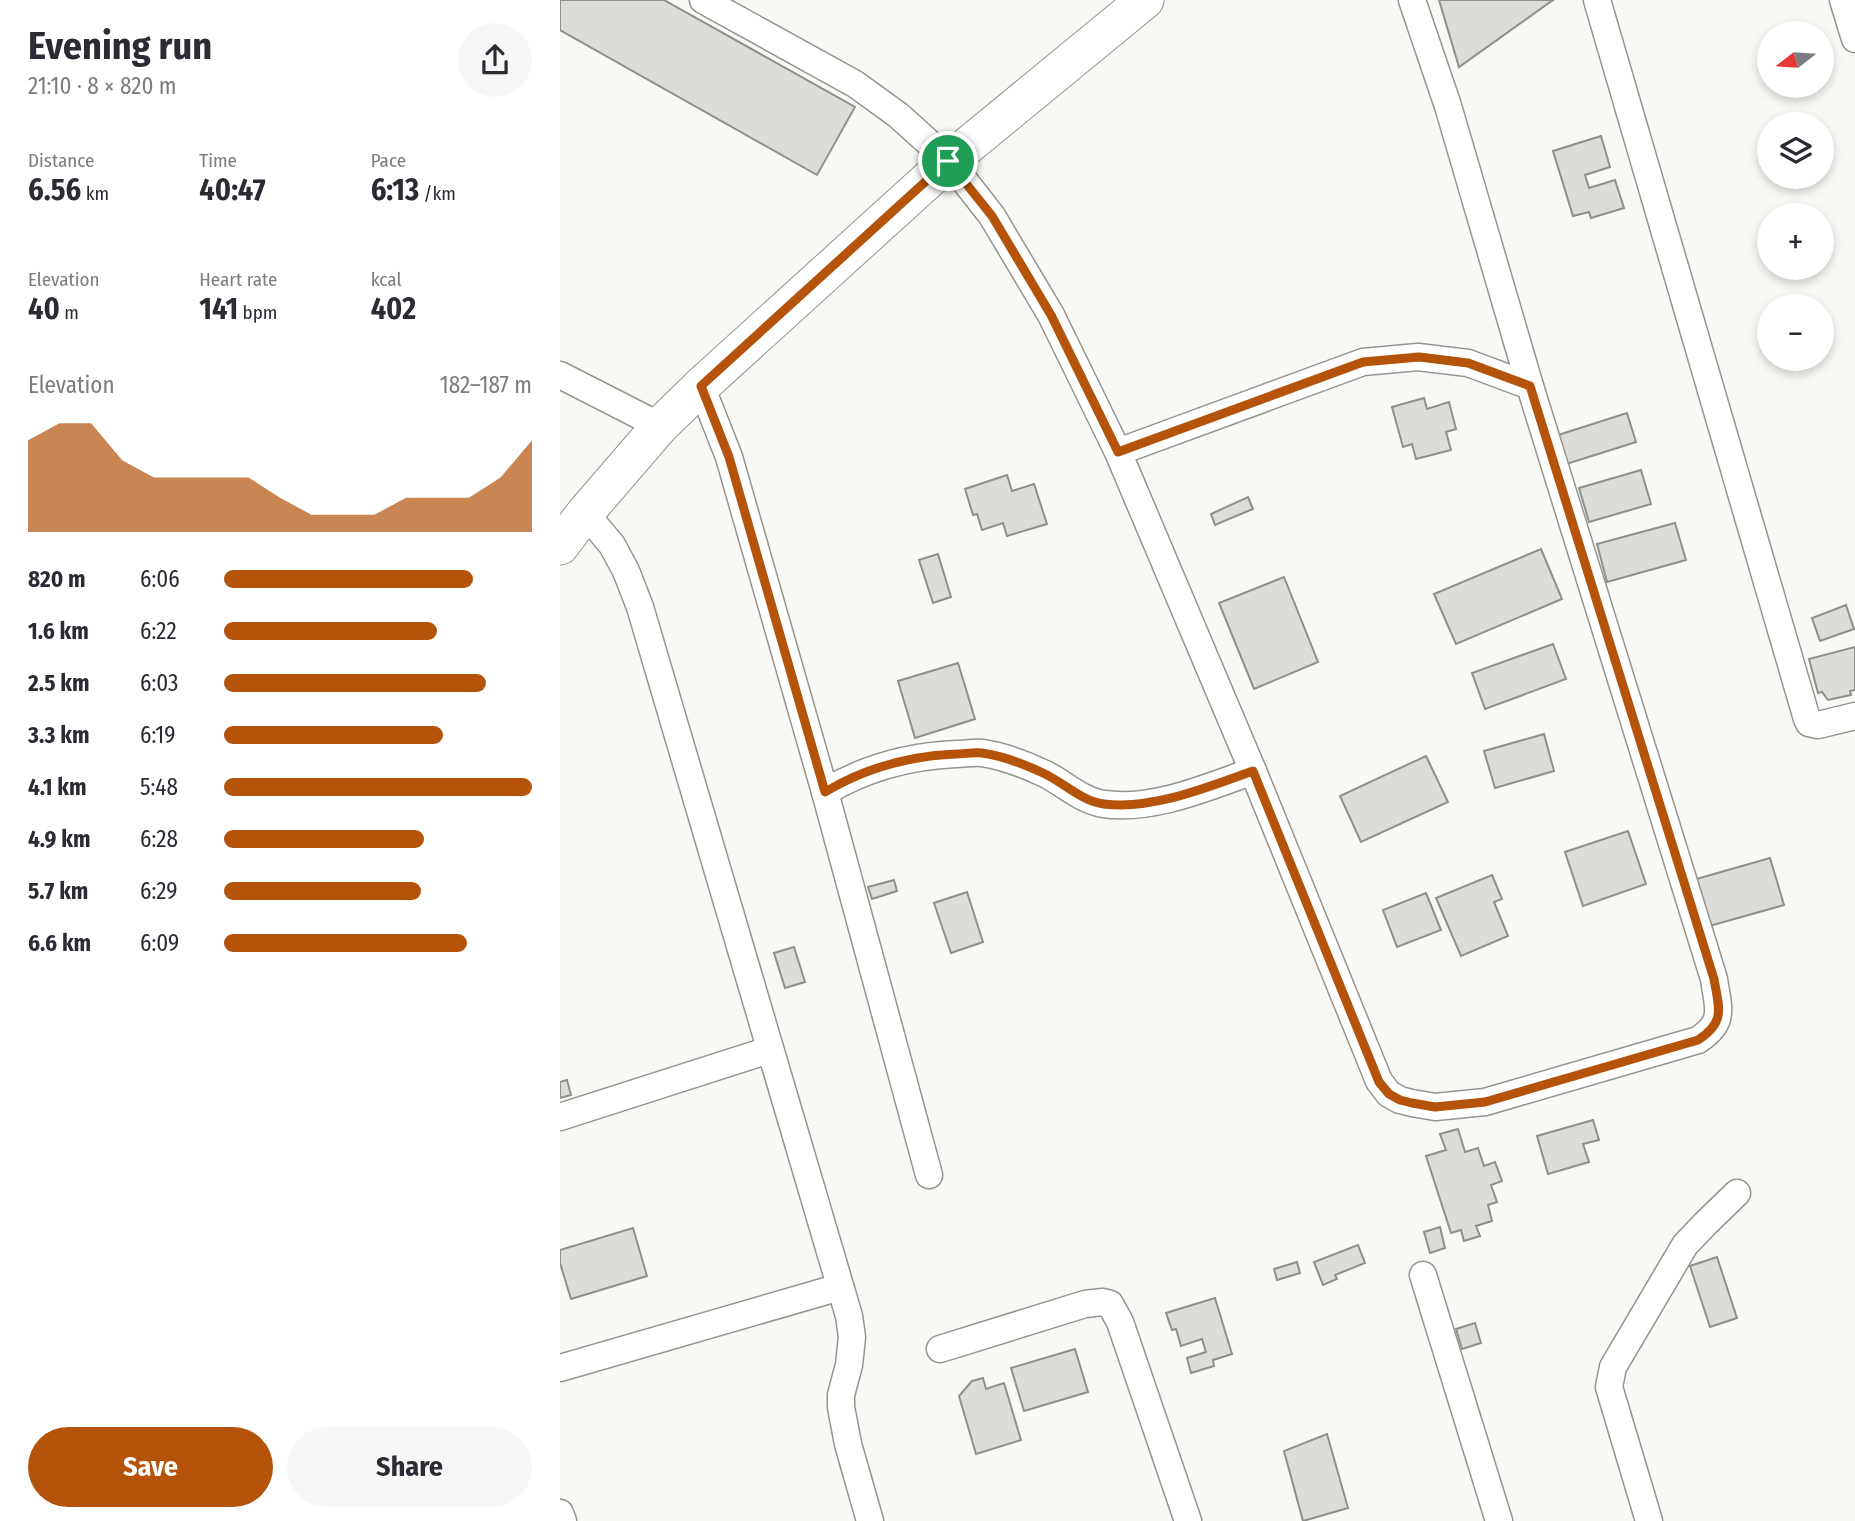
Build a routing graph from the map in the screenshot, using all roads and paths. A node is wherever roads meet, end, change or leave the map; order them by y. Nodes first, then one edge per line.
1 (703, 0) edge
2 (1145, 0) edge
3 (1412, 0) edge
4 (1597, 0) edge
5 (1843, 0) edge
6 (1855, 39) edge
7 (948, 161) junction
8 (560, 375) edge
9 (701, 386) junction
10 (1530, 386) junction
11 (660, 426) junction
12 (1118, 452) junction
13 (569, 528) edge
14 (1855, 716) edge
15 (1253, 771) junction
16 (825, 792) junction
17 (769, 1050) junction
18 (560, 1117) edge
19 (929, 1175) dead end
20 (1737, 1193) dead end
21 (1423, 1275) dead end
22 (841, 1287) junction
23 (940, 1349) dead end
24 (560, 1368) edge
25 (560, 1513) edge
26 (563, 1521) edge
27 (870, 1521) edge
28 (1188, 1521) edge
29 (1499, 1521) edge
30 (1649, 1521) edge

1 - 7 street
2 - 7 main road
3 - 10 street
4 - 14 street
5 - 6 street
7 - 9 main road
7 - 12 street
8 - 11 street
9 - 11 main road
9 - 16 street
10 - 12 street
10 - 15 street
11 - 13 main road
12 - 15 street
13 - 17 street
15 - 16 street
16 - 19 street
17 - 18 street
17 - 22 street
20 - 30 street
21 - 29 street
22 - 24 street
22 - 27 street
23 - 28 street
25 - 26 street

